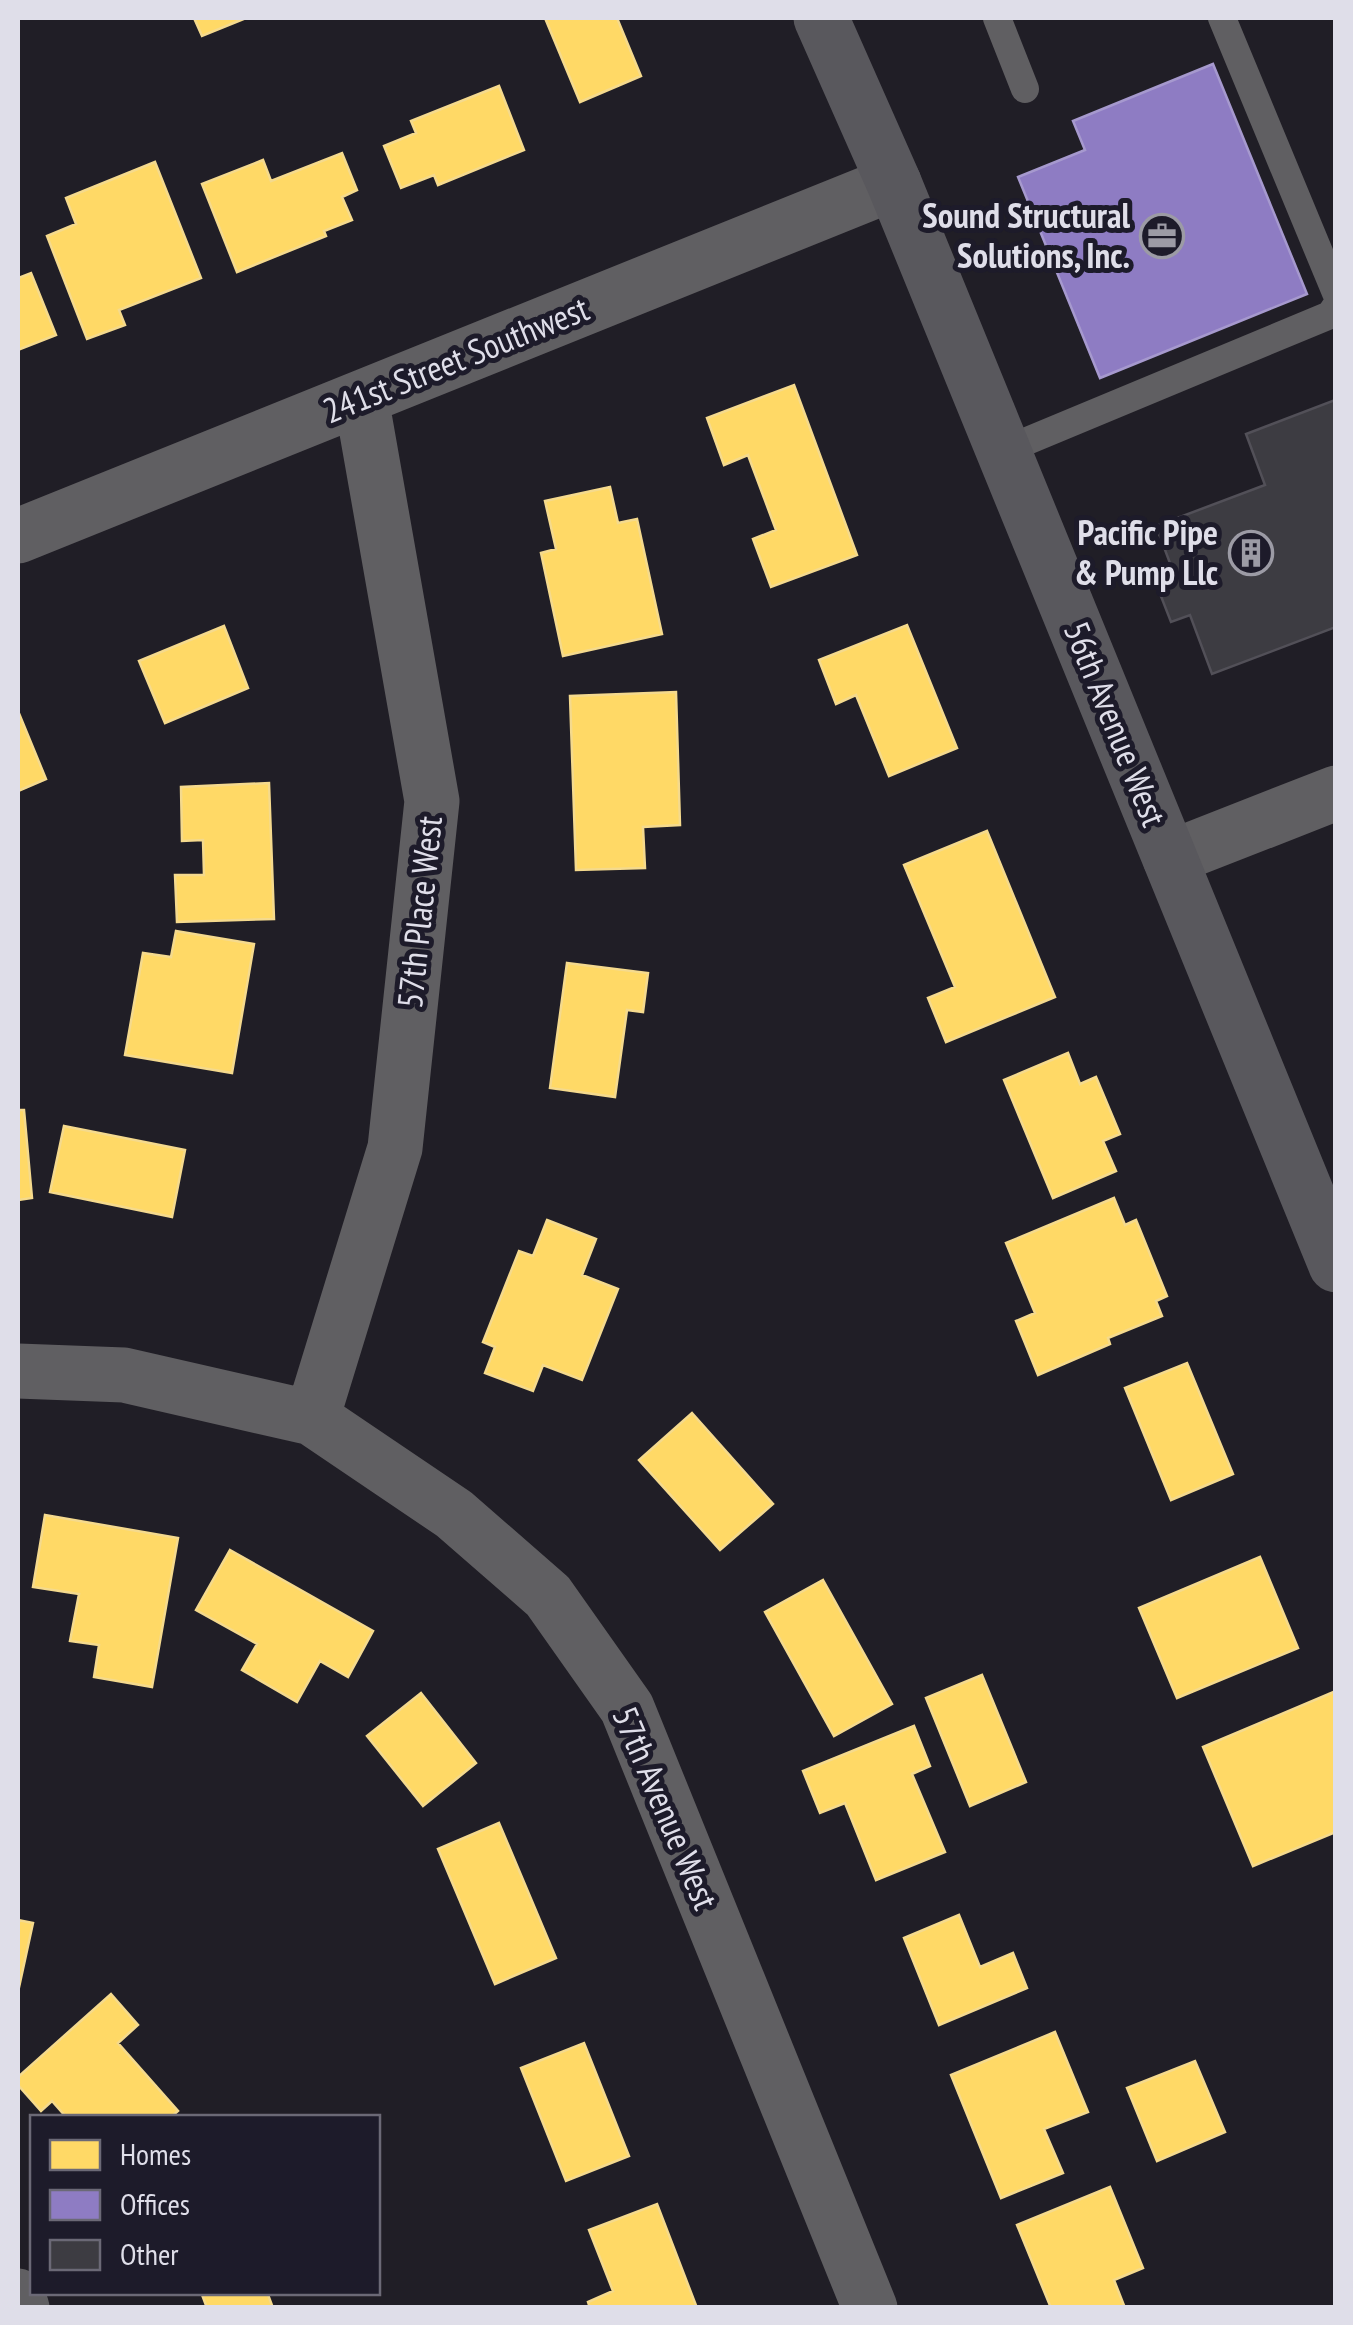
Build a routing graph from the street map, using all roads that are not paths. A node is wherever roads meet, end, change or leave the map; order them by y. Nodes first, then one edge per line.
1 (822, 18) edge
2 (997, 18) edge
3 (1222, 18) edge
4 (1025, 89) dead end
5 (894, 184) junction
6 (1336, 292) edge
7 (1336, 306) edge
8 (362, 398) junction
9 (1003, 451) junction
10 (18, 536) edge
11 (1336, 793) edge
12 (1170, 858) junction
13 (1336, 1265) edge
14 (18, 1371) edge
15 (312, 1418) junction
16 (18, 2296) edge
17 (22, 2308) edge
18 (870, 2308) edge

1 - 5 main road, 56th Avenue West
2 - 4 lane
3 - 6 lane
5 - 8 street, 241st Street Southwest
5 - 9 main road, 56th Avenue West
7 - 9 lane
8 - 10 street, 241st Street Southwest
8 - 15 street, 57th Place West
9 - 12 main road, 56th Avenue West
11 - 12 street
12 - 13 main road, 56th Avenue West
14 - 15 street
15 - 18 street, 57th Avenue West
16 - 17 street

